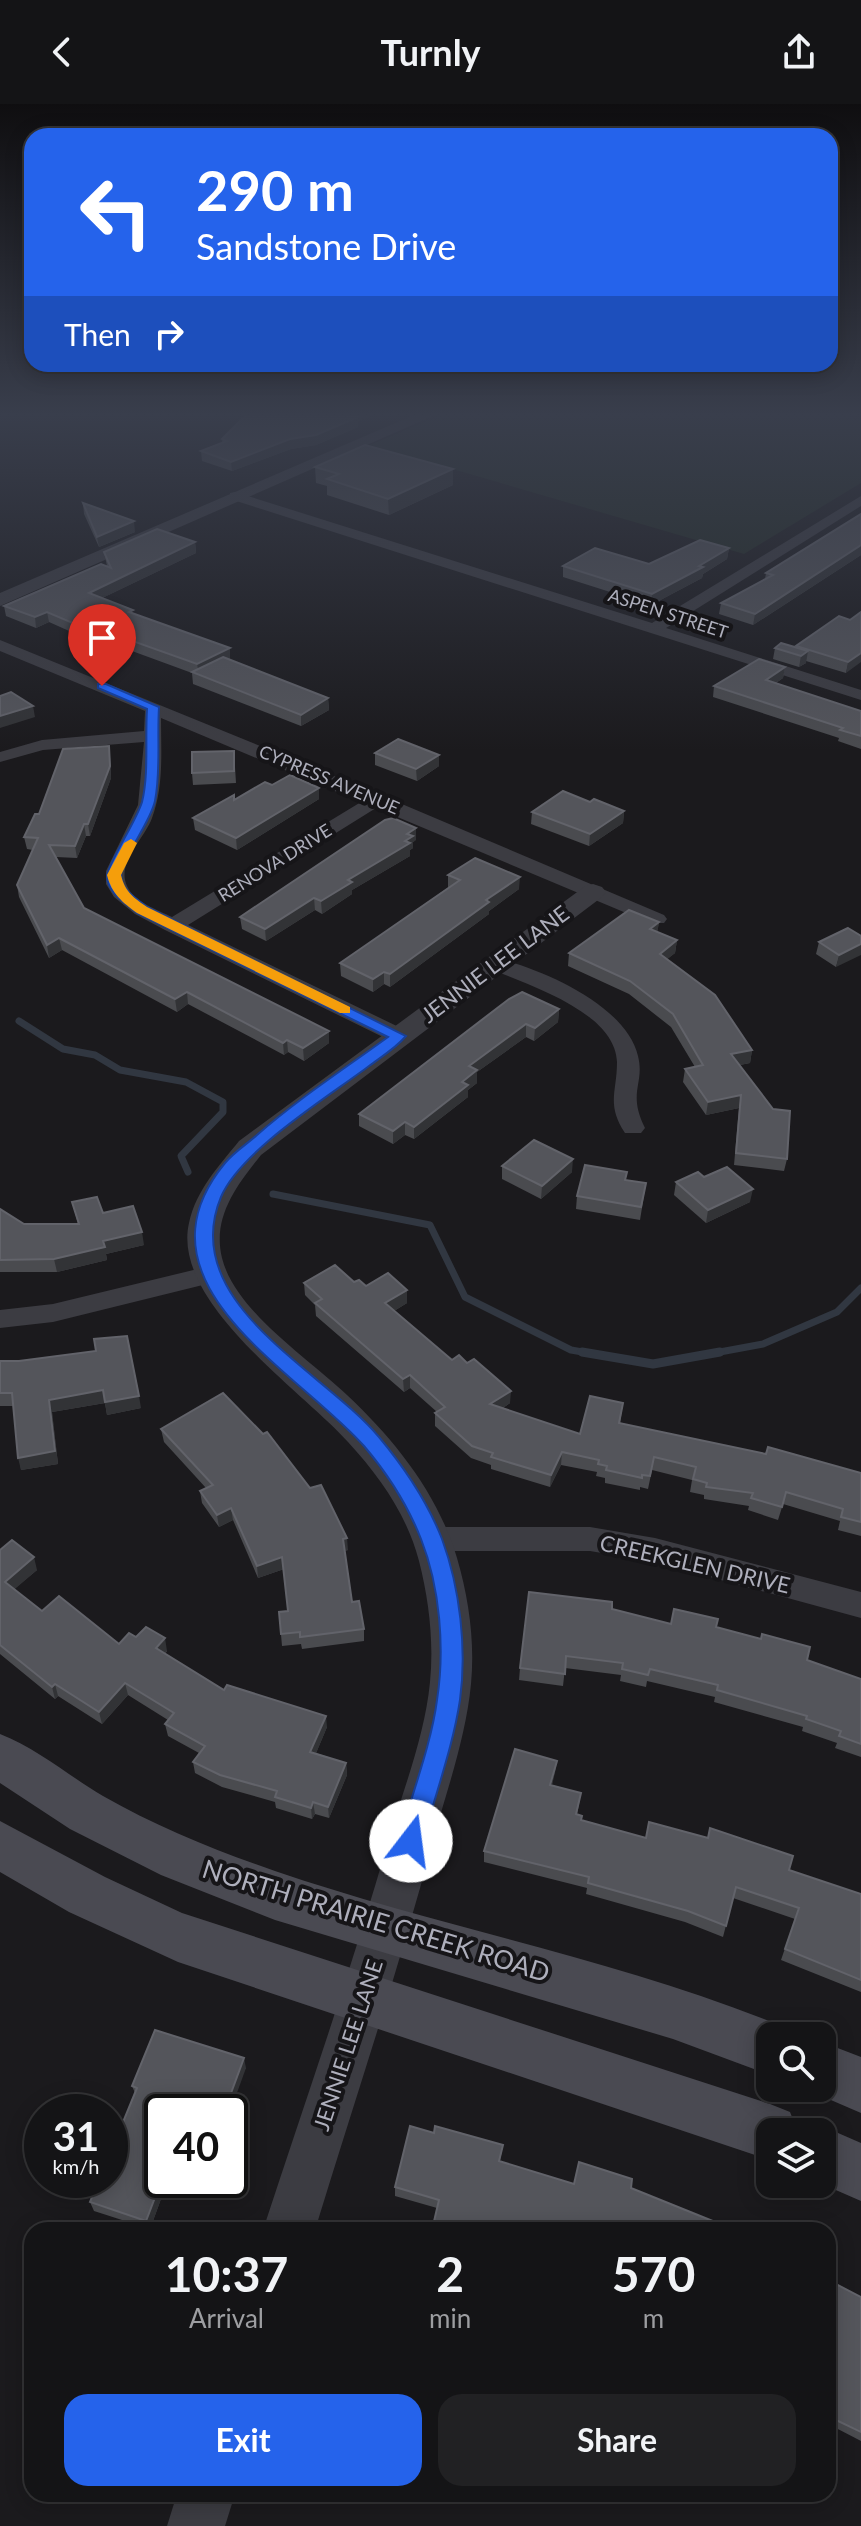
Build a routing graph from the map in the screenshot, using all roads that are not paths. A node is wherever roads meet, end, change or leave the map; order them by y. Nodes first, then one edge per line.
1 (169, 525) edge
2 (325, 525) edge
3 (821, 525) edge
4 (0, 600) edge
5 (652, 630) junction
6 (0, 645) edge
7 (861, 695) edge
8 (153, 707) junction
9 (152, 736) junction
10 (0, 757) edge
11 (377, 800) junction
12 (593, 892) junction
13 (657, 919) edge
14 (172, 926) junction
15 (496, 964) junction
16 (399, 1036) junction
17 (633, 1128) dead end
18 (210, 1275) junction
19 (0, 1319) edge
20 (431, 1539) junction
21 (861, 1605) edge
22 (0, 1756) edge
23 (0, 1844) edge
24 (385, 1929) junction
25 (363, 1996) junction
26 (756, 2043) edge
27 (836, 2075) edge
28 (861, 2085) edge
29 (756, 2127) edge
30 (836, 2161) edge
31 (861, 2173) edge
32 (292, 2222) edge
33 (204, 2502) edge
34 (196, 2526) edge

1 - 4 street
2 - 5 street, ASPEN STREET
3 - 5 street
5 - 7 street, ASPEN STREET
6 - 8 street, CYPRESS AVENUE
8 - 9 street
8 - 11 street, CYPRESS AVENUE
9 - 10 street
9 - 14 street
11 - 12 street, CYPRESS AVENUE
11 - 14 street, RENOVA DRIVE
12 - 13 street, CYPRESS AVENUE
12 - 15 street, JENNIE LEE LANE
14 - 16 street
15 - 16 street, JENNIE LEE LANE
15 - 17 street
16 - 18 street, JENNIE LEE LANE
18 - 19 street
18 - 20 street, JENNIE LEE LANE
20 - 21 street, CREEKGLEN DRIVE
20 - 24 street, JENNIE LEE LANE
22 - 24 main road, NORTH PRAIRIE CREEK ROAD
23 - 25 main road
24 - 25 street, JENNIE LEE LANE
24 - 26 main road, NORTH PRAIRIE CREEK ROAD
25 - 29 main road
25 - 32 street, JENNIE LEE LANE
27 - 28 main road
30 - 31 main road
33 - 34 street

